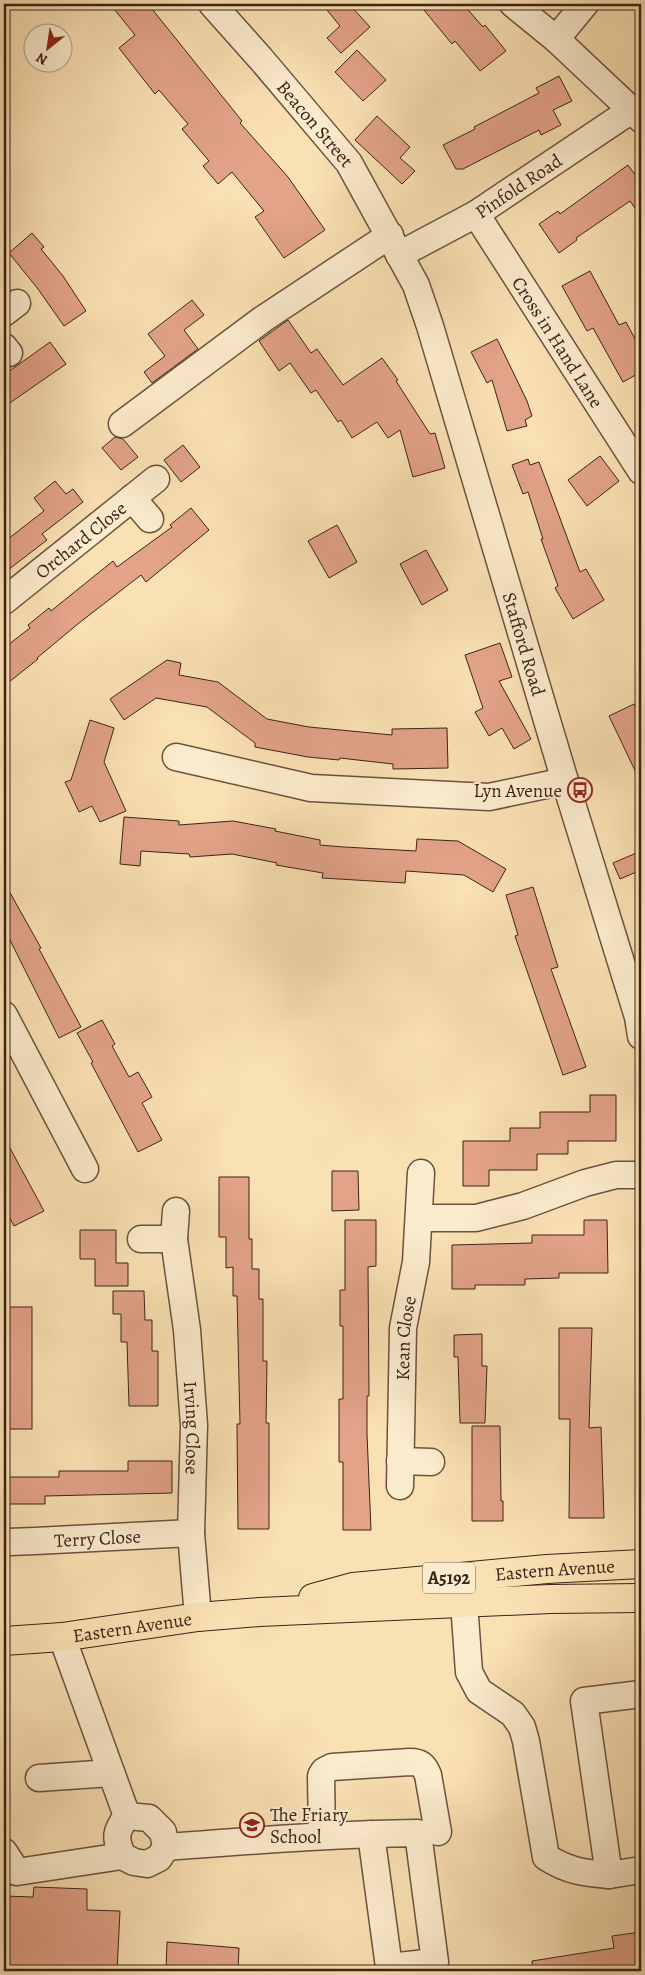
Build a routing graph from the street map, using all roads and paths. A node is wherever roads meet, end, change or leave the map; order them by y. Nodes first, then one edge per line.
1 (212, 4) edge
2 (513, 4) edge
3 (585, 4) edge
4 (556, 39) junction
5 (637, 114) edge
6 (476, 214) junction
7 (394, 245) junction
8 (122, 424) dead end
9 (641, 471) edge
10 (156, 478) dead end
11 (132, 498) junction
12 (150, 519) dead end
13 (4, 601) edge
14 (176, 757) dead end
15 (565, 781) junction
16 (4, 1015) edge
17 (641, 1036) edge
18 (84, 1169) dead end
19 (421, 1173) dead end
20 (641, 1175) edge
21 (176, 1211) dead end
22 (419, 1218) junction
23 (141, 1239) dead end
24 (174, 1239) junction
25 (431, 1462) dead end
26 (191, 1533) junction
27 (4, 1540) edge
28 (641, 1564) edge
29 (641, 1598) edge
30 (464, 1603) junction
31 (260, 1612) junction
32 (198, 1617) junction
33 (62, 1637) junction
34 (4, 1641) edge
35 (641, 1694) edge
36 (111, 1773) junction
37 (39, 1778) dead end
38 (127, 1816) junction
39 (428, 1832) junction
40 (371, 1834) junction
41 (322, 1836) junction
42 (166, 1847) junction
43 (122, 1856) junction
44 (8, 1866) edge
45 (641, 1870) edge
46 (609, 1875) junction

1 - 7 street, Beacon Street
2 - 4 street
3 - 4 street
4 - 5 street
5 - 6 street, Pinfold Road
6 - 7 street, Pinfold Road
6 - 9 street, Cross in Hand Lane
7 - 8 street, Pinfold Road
7 - 15 street, Stafford Road
10 - 11 street, Orchard Close
11 - 12 street, Orchard Close
11 - 13 street, Orchard Close
14 - 15 street
15 - 17 street, Stafford Road
16 - 18 street
19 - 22 street, Kean Close
20 - 22 street
21 - 24 street, Irving Close
22 - 25 street, Kean Close
23 - 24 street
24 - 26 street, Irving Close
26 - 27 street, Terry Close
26 - 32 street, Irving Close
28 - 31 highway, Eastern Avenue / A5192
29 - 30 highway, Eastern Avenue / A5192
30 - 31 highway, Eastern Avenue / A5192
30 - 46 street
31 - 32 highway, Eastern Avenue / A5192
32 - 33 highway, Eastern Avenue / A5192
33 - 34 highway, Eastern Avenue / A5192
33 - 36 street
35 - 46 street
36 - 37 street
36 - 38 street
38 - 42 street
38 - 43 street
39 - 40 street
39 - 40 street
39 - 41 street
40 - 41 street
41 - 42 street
42 - 43 street
43 - 44 street
45 - 46 street

